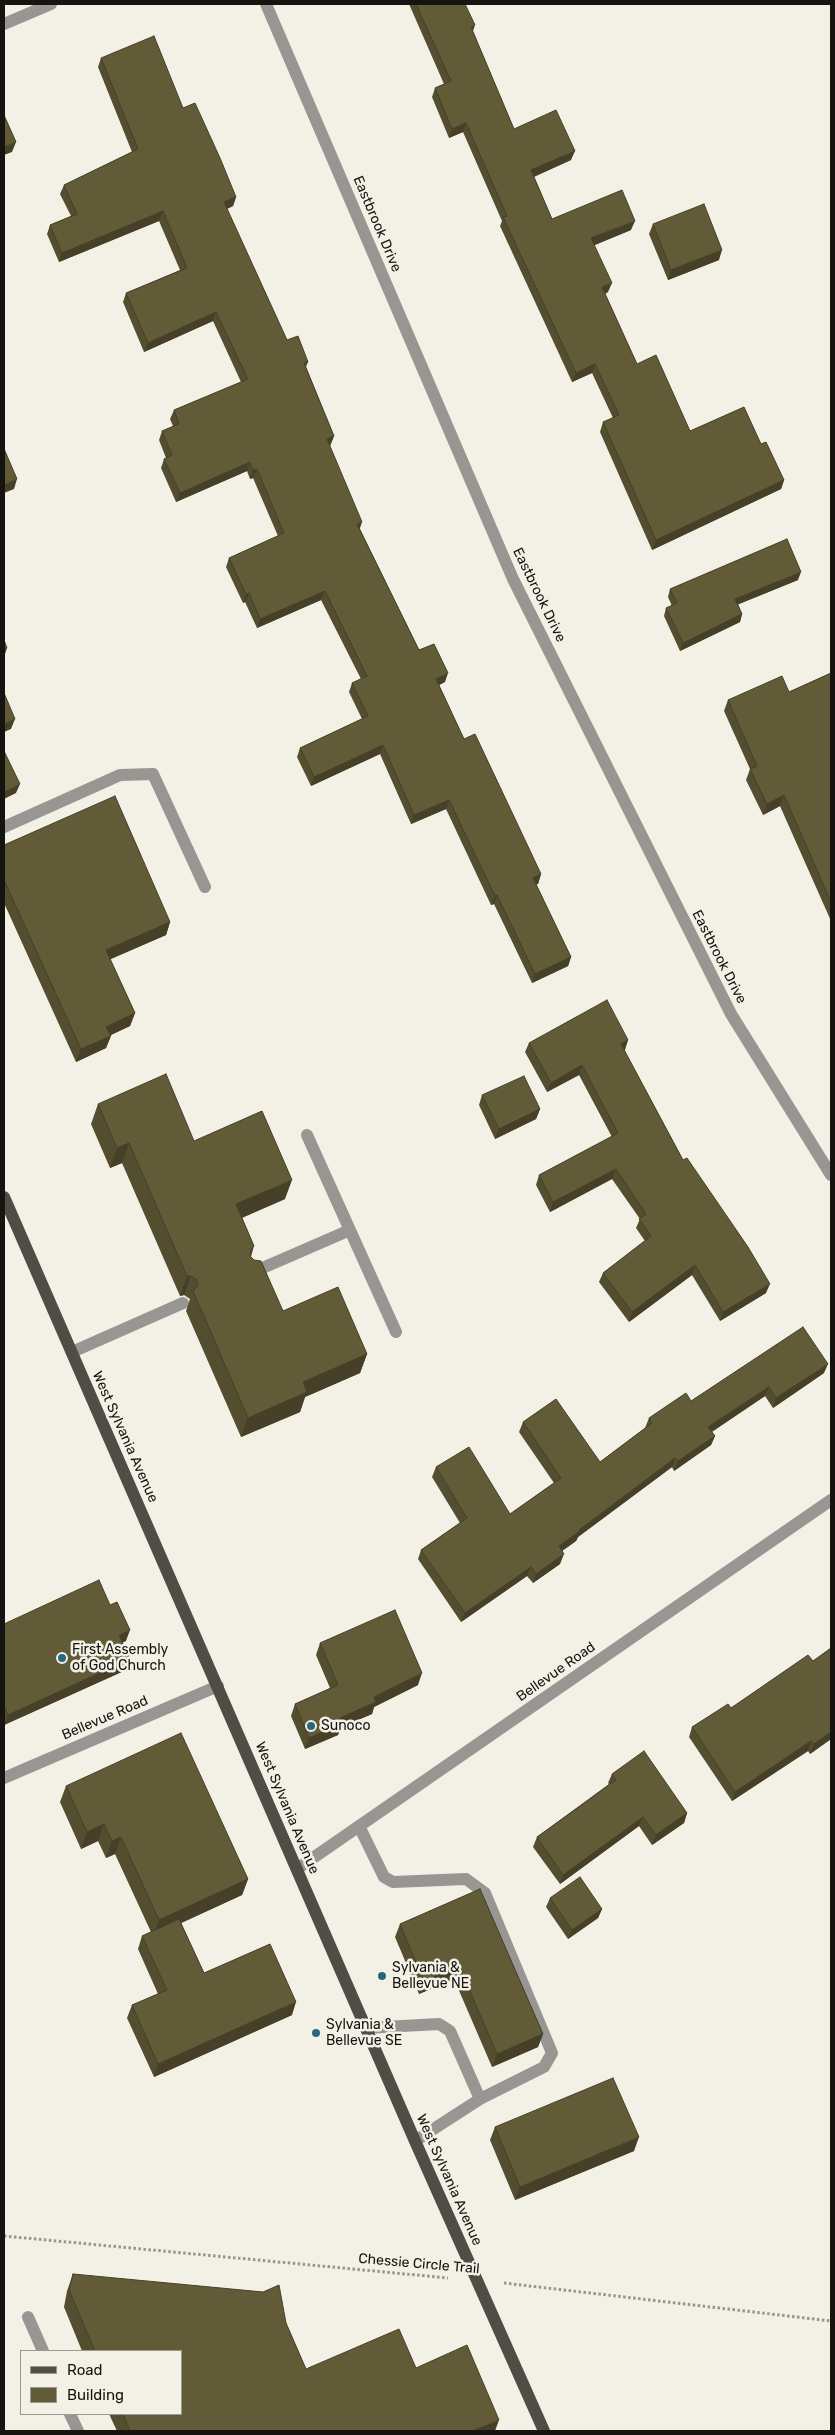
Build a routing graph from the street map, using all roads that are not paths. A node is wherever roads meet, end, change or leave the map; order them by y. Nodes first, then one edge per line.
1 (51, 4) edge
2 (266, 4) edge
3 (4, 24) edge
4 (4, 827) edge
5 (205, 887) dead end
6 (307, 1135) dead end
7 (831, 1176) edge
8 (4, 1198) edge
9 (350, 1230) junction
10 (251, 1274) edge
11 (183, 1303) edge
12 (396, 1332) dead end
13 (72, 1352) junction
14 (831, 1500) edge
15 (218, 1686) junction
16 (4, 1778) edge
17 (359, 1826) junction
18 (297, 1869) junction
19 (366, 2028) junction
20 (480, 2099) junction
21 (415, 2140) junction
22 (28, 2317) dead end
23 (43, 2350) edge
24 (70, 2415) edge
25 (78, 2431) edge
26 (544, 2431) edge

1 - 3 street
2 - 7 street, Eastbrook Drive
4 - 5 street
6 - 9 street
8 - 13 main road, West Sylvania Avenue
9 - 10 street
9 - 12 street
11 - 13 street
13 - 15 main road, West Sylvania Avenue
14 - 17 street, Bellevue Road
15 - 16 street, Bellevue Road
15 - 18 main road, West Sylvania Avenue
17 - 18 street, Bellevue Road
17 - 20 street
18 - 19 main road, West Sylvania Avenue
19 - 20 street
19 - 21 main road, West Sylvania Avenue
20 - 21 street
21 - 26 main road, West Sylvania Avenue
22 - 23 street
24 - 25 street

